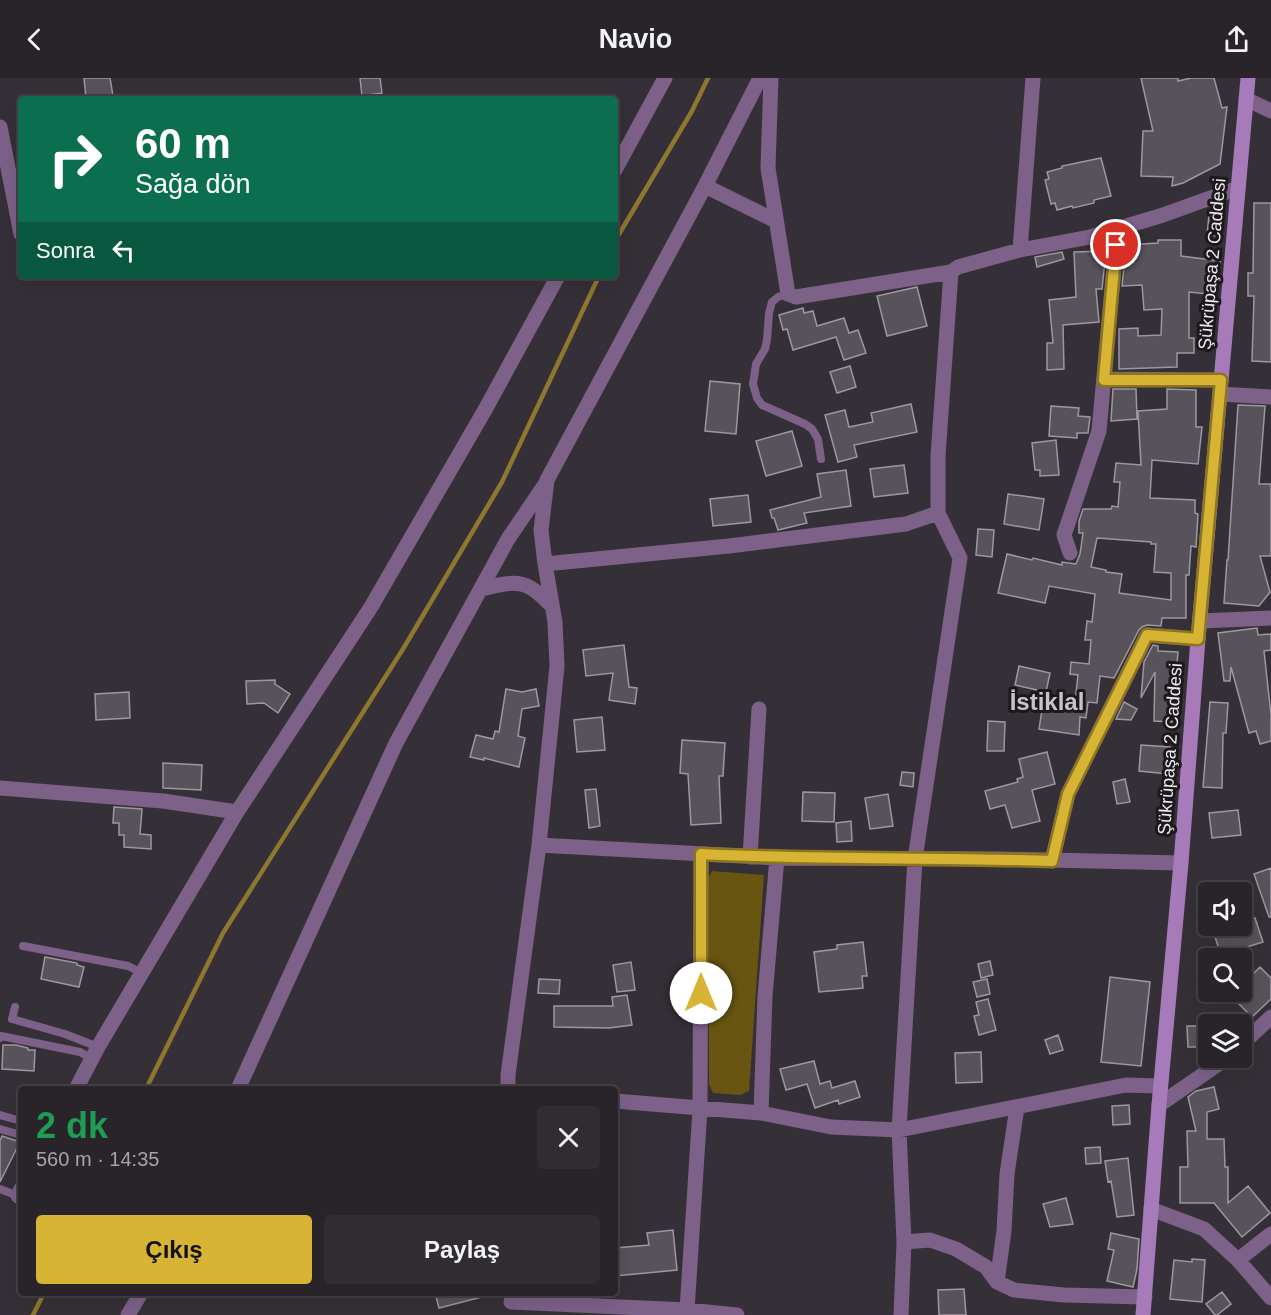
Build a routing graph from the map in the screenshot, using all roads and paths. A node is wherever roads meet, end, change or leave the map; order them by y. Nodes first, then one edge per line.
1 (665, 78) edge
2 (760, 78) edge
3 (771, 78) edge
4 (1033, 78) edge
5 (1248, 78) edge
6 (1246, 99) junction
7 (1271, 111) edge
8 (0, 127) edge
9 (618, 164) edge
10 (705, 186) junction
11 (1239, 188) junction
12 (18, 219) edge
13 (776, 221) junction
14 (1116, 245) dead end
15 (1020, 250) junction
16 (951, 272) junction
17 (556, 279) edge
18 (788, 294) junction
19 (1104, 380) junction
20 (1220, 387) junction
21 (1271, 397) edge
22 (821, 459) dead end
23 (548, 480) junction
24 (938, 513) junction
25 (1070, 553) dead end
26 (545, 564) junction
27 (481, 589) junction
28 (552, 606) junction
29 (1271, 618) edge
30 (1200, 621) junction
31 (1198, 639) junction
32 (759, 709) dead end
33 (0, 788) edge
34 (237, 812) junction
35 (539, 845) junction
36 (701, 854) junction
37 (750, 856) junction
38 (777, 858) junction
39 (915, 859) junction
40 (1052, 861) junction
41 (1181, 863) junction
42 (23, 946) dead end
43 (142, 973) junction
44 (15, 1006) dead end
45 (1271, 1017) edge
46 (1252, 1035) edge
47 (0, 1038) edge
48 (95, 1053) junction
49 (1212, 1068) edge
50 (78, 1086) edge
51 (239, 1086) edge
52 (508, 1086) edge
53 (1160, 1086) junction
54 (618, 1101) edge
55 (1158, 1105) junction
56 (1017, 1107) junction
57 (700, 1109) junction
58 (761, 1113) junction
59 (0, 1115) edge
60 (18, 1120) edge
61 (0, 1129) edge
62 (899, 1130) junction
63 (18, 1134) edge
64 (0, 1189) edge
65 (18, 1193) edge
66 (1151, 1209) junction
67 (1271, 1234) edge
68 (904, 1242) junction
69 (1238, 1260) junction
70 (997, 1282) junction
71 (139, 1296) edge
72 (1144, 1297) junction
73 (1271, 1298) edge
74 (511, 1303) edge
75 (687, 1310) junction
76 (128, 1315) edge
77 (737, 1315) edge
78 (900, 1315) edge
79 (1143, 1315) edge

1 - 9 street
2 - 10 street
3 - 13 street
4 - 15 street
5 - 6 main road, Şükrüpaşa 2 Caddesi
6 - 7 street
6 - 11 main road, Şükrüpaşa 2 Caddesi
8 - 12 street
10 - 13 street
10 - 23 street
11 - 15 street
11 - 20 main road, Şükrüpaşa 2 Caddesi
13 - 18 street
14 - 19 street
15 - 16 street
16 - 18 street
16 - 24 street
17 - 34 street
18 - 22 lane
19 - 20 street
19 - 25 street
20 - 21 street
20 - 30 main road, Şükrüpaşa 2 Caddesi
23 - 26 street
23 - 27 street
24 - 26 street
24 - 39 street
26 - 28 street
27 - 28 street
27 - 51 street
28 - 35 street
29 - 30 street
30 - 31 main road, Şükrüpaşa 2 Caddesi
31 - 40 street
31 - 41 main road, Şükrüpaşa 2 Caddesi
32 - 37 street
33 - 34 street
34 - 43 street
35 - 36 street
35 - 52 street
36 - 37 street
36 - 57 street
37 - 38 street
38 - 39 street
38 - 58 street
39 - 40 street
39 - 62 street
40 - 41 street
41 - 53 main road, Şükrüpaşa 2 Caddesi
42 - 43 lane
43 - 48 street
44 - 48 lane
45 - 46 street
47 - 48 lane
48 - 50 street
49 - 55 street
53 - 55 main road, Şükrüpaşa 2 Caddesi
53 - 56 street
54 - 57 street
55 - 66 main road, Şükrüpaşa 2 Caddesi
56 - 62 street
56 - 70 street
57 - 58 street
57 - 75 street
58 - 62 street
59 - 60 lane
61 - 63 lane
62 - 68 street
64 - 65 lane
66 - 69 street
66 - 72 main road, Şükrüpaşa 2 Caddesi
67 - 69 street
68 - 70 street
68 - 78 street
69 - 73 street
70 - 72 street
71 - 76 street
72 - 79 main road, Şükrüpaşa 2 Caddesi
74 - 75 street
75 - 77 street

